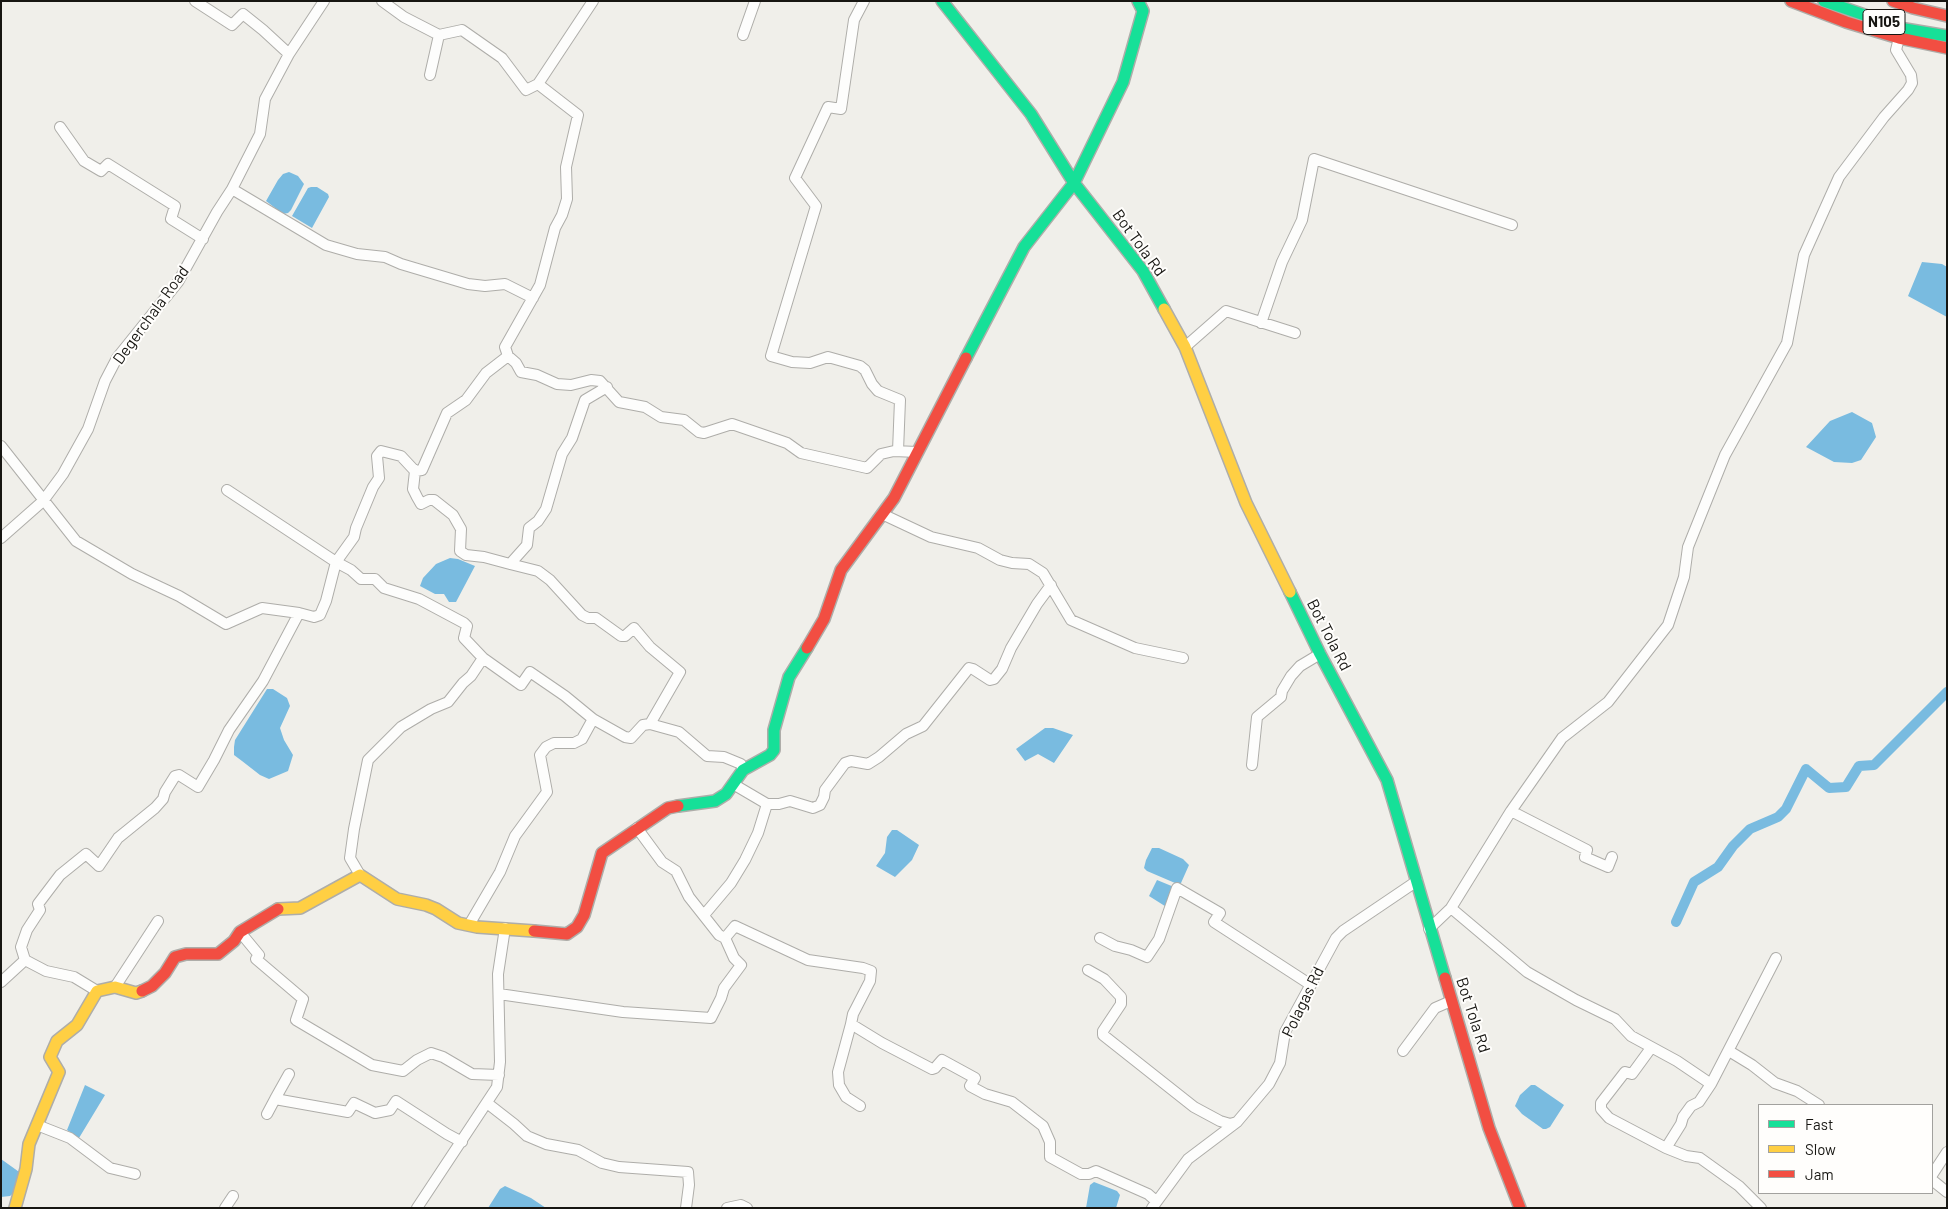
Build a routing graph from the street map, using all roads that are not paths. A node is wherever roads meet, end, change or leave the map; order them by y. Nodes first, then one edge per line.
1 (195, 1) edge
2 (324, 1) edge
3 (382, 1) edge
4 (593, 1) edge
5 (755, 1) edge
6 (864, 1) edge
7 (942, 1) edge
8 (1138, 1) edge
9 (1791, 1) edge
10 (1824, 1) edge
11 (1856, 1) edge
12 (1893, 1) edge
13 (1915, 5) edge
14 (1947, 16) edge
15 (1947, 24) edge
16 (439, 35) junction
17 (743, 35) dead end
18 (1947, 36) edge
19 (1899, 38) junction
20 (1947, 48) edge
21 (289, 54) junction
22 (430, 75) dead end
23 (538, 84) junction
24 (60, 127) dead end
25 (1074, 183) junction
26 (232, 189) junction
27 (1512, 225) dead end
28 (203, 239) junction
29 (533, 298) junction
30 (1262, 322) junction
31 (1295, 333) dead end
32 (1185, 347) junction
33 (508, 356) junction
34 (607, 387) junction
35 (1, 446) edge
36 (898, 452) junction
37 (917, 452) junction
38 (416, 471) junction
39 (227, 490) dead end
40 (43, 501) junction
41 (882, 514) junction
42 (1, 538) edge
43 (336, 562) junction
44 (510, 564) junction
45 (1051, 585) junction
46 (299, 613) junction
47 (1320, 654) junction
48 (483, 658) junction
49 (1183, 658) dead end
50 (593, 720) junction
51 (650, 724) junction
52 (1252, 766) dead end
53 (743, 770) junction
54 (733, 784) junction
55 (767, 804) junction
56 (1511, 811) junction
57 (637, 828) junction
58 (1612, 857) dead end
59 (360, 875) junction
60 (1417, 881) junction
61 (1451, 908) junction
62 (704, 915) junction
63 (158, 921) dead end
64 (469, 925) junction
65 (505, 928) junction
66 (1429, 929) junction
67 (240, 932) junction
68 (725, 938) junction
69 (1100, 938) dead end
70 (1776, 958) dead end
71 (25, 960) junction
72 (1088, 970) dead end
73 (1, 982) edge
74 (1311, 985) junction
75 (115, 987) junction
76 (97, 991) junction
77 (499, 994) junction
78 (1451, 1001) junction
79 (851, 1024) junction
80 (1651, 1048) junction
81 (1729, 1051) junction
82 (1403, 1052) dead end
83 (289, 1074) dead end
84 (498, 1075) junction
85 (1711, 1084) junction
86 (275, 1100) junction
87 (487, 1103) junction
88 (1817, 1104) edge
89 (860, 1106) dead end
90 (267, 1114) dead end
91 (1237, 1122) junction
92 (37, 1124) junction
93 (462, 1142) junction
94 (1666, 1148) junction
95 (1947, 1152) edge
96 (1933, 1173) edge
97 (135, 1174) dead end
98 (1933, 1181) edge
99 (1947, 1192) edge
100 (233, 1196) dead end
101 (1154, 1204) edge
102 (15, 1208) edge
103 (225, 1208) edge
104 (417, 1208) edge
105 (686, 1208) edge
106 (727, 1208) edge
107 (747, 1208) edge
108 (1520, 1208) edge
109 (1761, 1208) edge

1 - 21 street
2 - 21 street, Degerchala Road
3 - 16 street
4 - 23 street
5 - 17 street
6 - 36 street
7 - 25 main road, Bot Tola Rd
8 - 25 main road
9 - 19 main road
10 - 18 main road, N105
11 - 15 main road, N105
12 - 13 main road
13 - 14 main road
16 - 22 street
16 - 23 street
19 - 20 main road
19 - 56 street
21 - 26 street, Degerchala Road
23 - 29 street
24 - 28 street
25 - 32 main road, Bot Tola Rd
25 - 37 main road
26 - 28 street, Degerchala Road
26 - 29 street
27 - 30 street
28 - 40 street, Degerchala Road
29 - 33 street
30 - 31 street
30 - 32 street
32 - 47 main road, Bot Tola Rd
33 - 34 street
33 - 38 street
34 - 36 street
34 - 44 street
35 - 40 street
36 - 37 street
37 - 41 main road
38 - 43 street
38 - 44 street
39 - 43 street
40 - 42 street, Degerchala Road
40 - 46 street
41 - 45 street
41 - 53 main road
43 - 46 street
43 - 48 street
44 - 51 street
45 - 49 street
45 - 55 street
46 - 71 street
47 - 52 street
47 - 60 main road, Bot Tola Rd
48 - 50 street
48 - 59 street
50 - 51 street
50 - 64 street
51 - 53 street
53 - 54 main road
54 - 55 street
54 - 57 main road
55 - 62 street
56 - 58 street
56 - 61 street
57 - 62 street
57 - 65 main road
59 - 64 main road
59 - 67 main road
60 - 66 main road, Bot Tola Rd
60 - 74 street, Polagas Rd
61 - 66 street
61 - 80 street
62 - 68 street
63 - 75 street
64 - 65 main road
65 - 77 street
66 - 78 main road, Bot Tola Rd
67 - 75 main road
67 - 84 street
68 - 77 street
68 - 79 street
69 - 74 street
70 - 81 street
71 - 73 street
71 - 76 street
72 - 91 street
74 - 91 street, Polagas Rd
75 - 76 main road
76 - 92 main road
77 - 84 street
78 - 82 street
78 - 108 main road, Bot Tola Rd
79 - 89 street
79 - 101 street
80 - 85 street
80 - 94 street
81 - 85 street
81 - 88 street
83 - 86 street
84 - 87 street
85 - 94 street
86 - 90 street
86 - 93 street
87 - 93 street
87 - 105 street
91 - 101 street, Polagas Rd
92 - 97 street
92 - 102 main road
93 - 104 street
94 - 109 street
95 - 96 street
98 - 99 street
100 - 103 street
106 - 107 street

